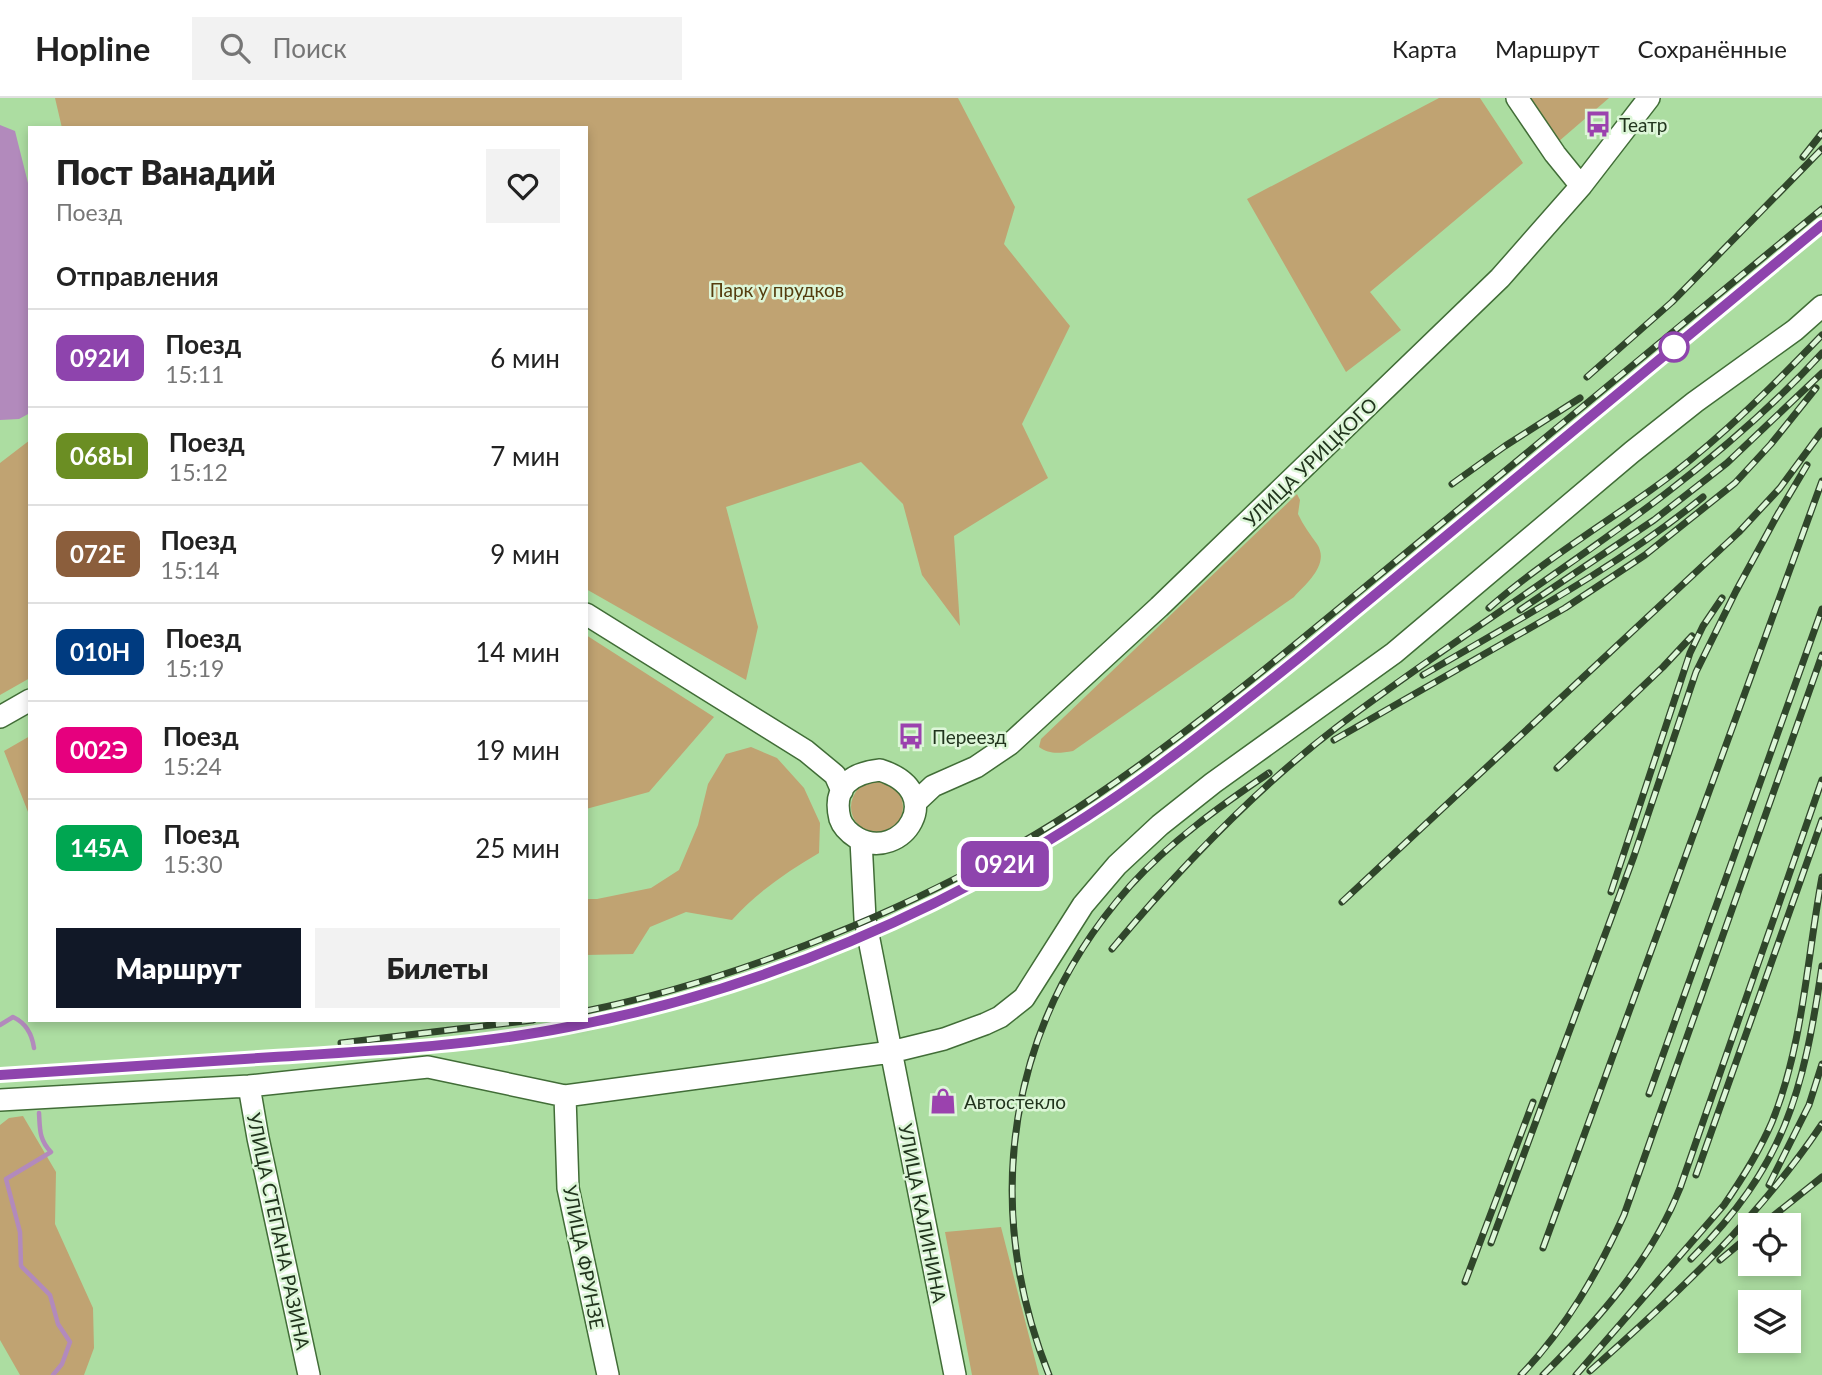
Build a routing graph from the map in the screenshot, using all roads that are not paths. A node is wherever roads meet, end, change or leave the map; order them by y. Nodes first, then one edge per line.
1 (1517, 98) edge
2 (1649, 98) edge
3 (1581, 186) junction
4 (1822, 306) edge
5 (588, 615) edge
6 (28, 701) edge
7 (0, 717) edge
8 (843, 781) junction
9 (912, 793) junction
10 (866, 847) junction
11 (891, 1052) junction
12 (249, 1086) junction
13 (565, 1096) junction
14 (0, 1100) edge
15 (309, 1375) edge
16 (608, 1375) edge
17 (955, 1375) edge

1 - 3 street
2 - 3 street, УЛИЦА УРИЦКОГО
3 - 9 street, УЛИЦА УРИЦКОГО
4 - 11 street
5 - 8 street
6 - 7 street
8 - 9 street
8 - 10 street
9 - 10 street
10 - 11 street, УЛИЦА КАЛИНИНА
11 - 13 street
11 - 17 street, УЛИЦА КАЛИНИНА
12 - 13 street
12 - 14 street
12 - 15 street, УЛИЦА СТЕПАНА РАЗИНА
13 - 16 street, УЛИЦА ФРУНЗЕ

